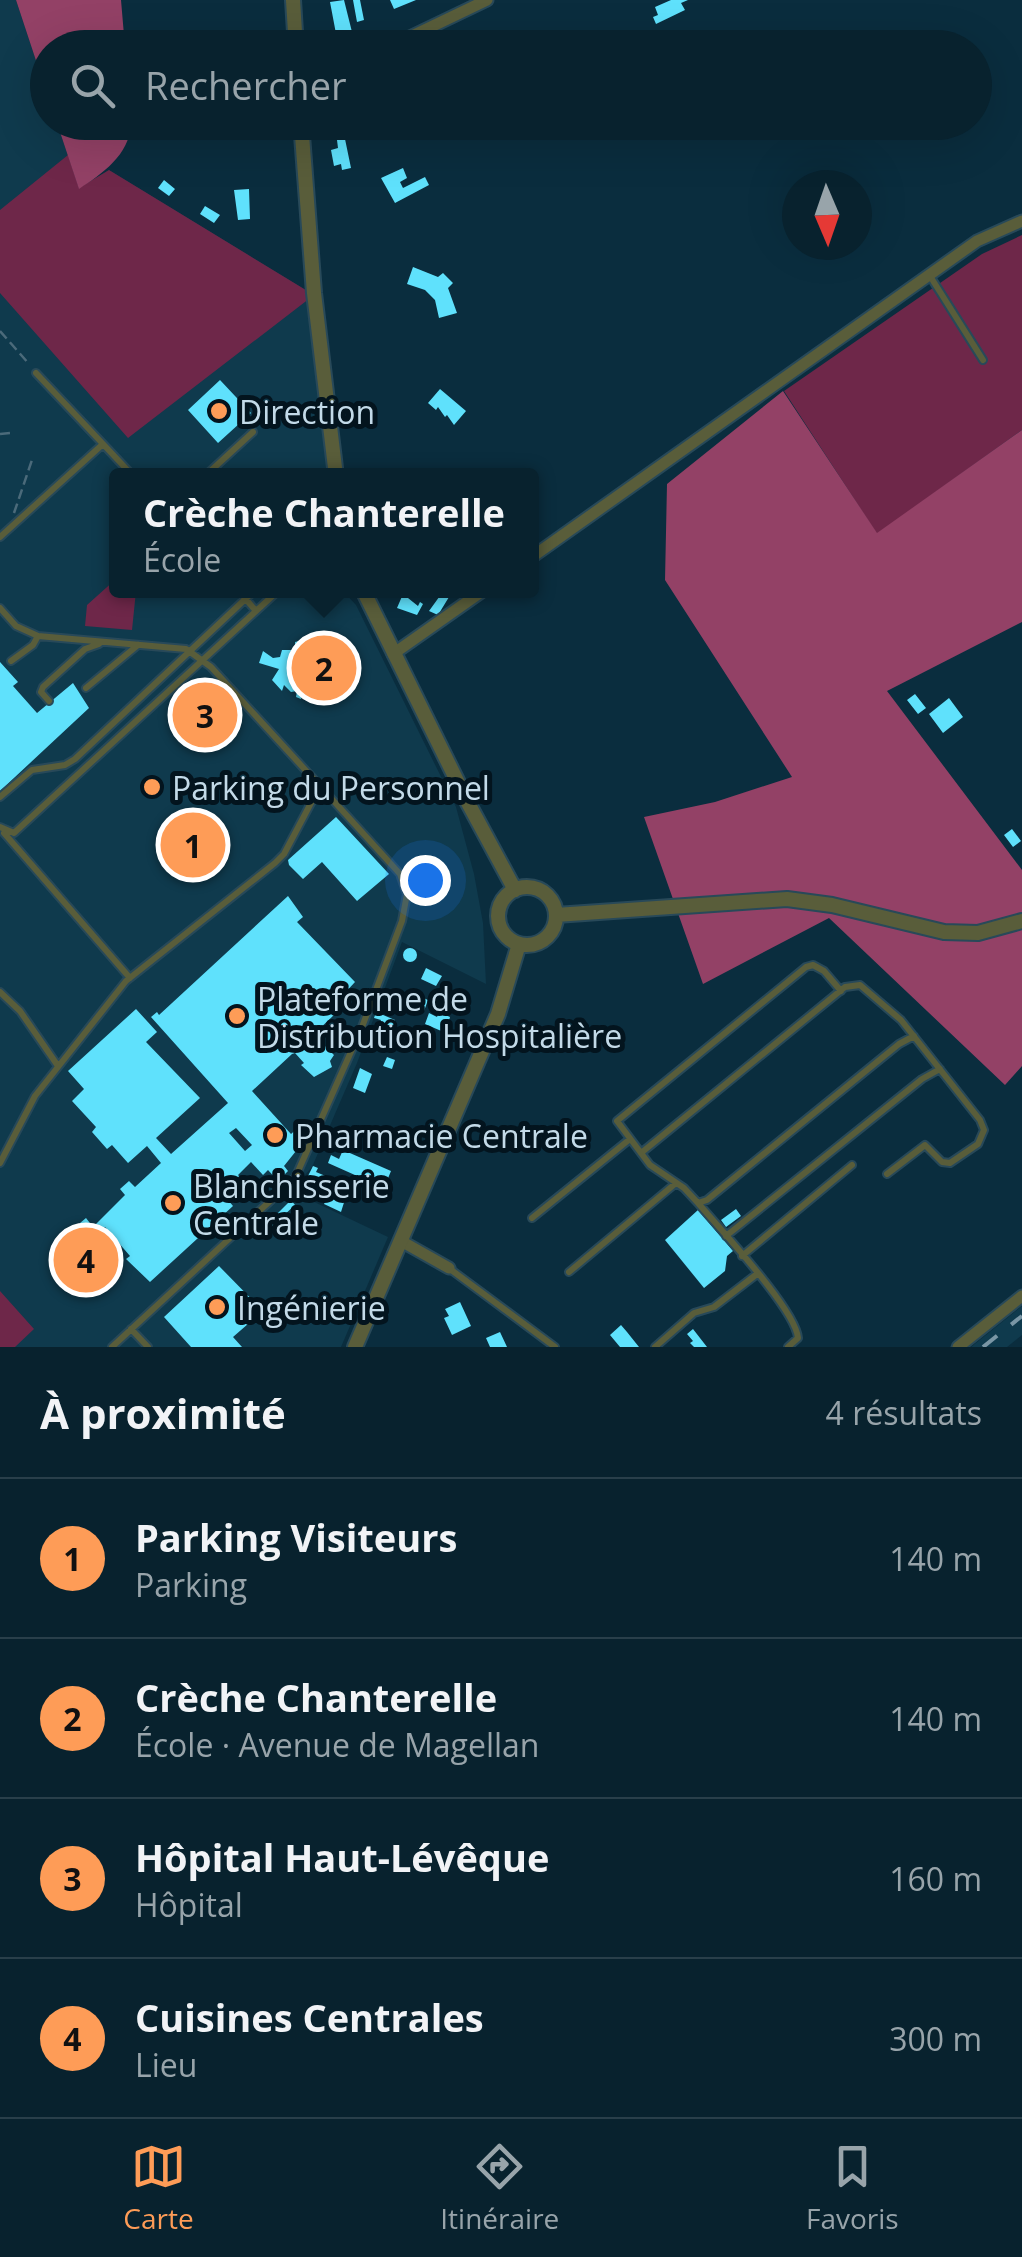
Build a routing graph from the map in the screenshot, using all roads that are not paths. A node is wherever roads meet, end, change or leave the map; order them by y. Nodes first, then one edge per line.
1 (293, 0) edge
2 (488, 0) edge
3 (295, 30) edge
4 (425, 30) edge
5 (302, 140) edge
6 (1022, 221) edge
7 (929, 274) junction
8 (984, 360) dead end
9 (36, 373) road end
10 (253, 432) dead end
11 (104, 444) junction
12 (126, 468) edge
13 (214, 468) edge
14 (335, 468) edge
15 (0, 537) edge
16 (539, 551) edge
17 (270, 598) edge
18 (365, 598) edge
19 (473, 598) edge
20 (246, 599) joint
21 (0, 608) edge
22 (256, 611) junction
23 (38, 636) junction
24 (85, 645) junction
25 (138, 645) junction
26 (188, 654) junction
27 (394, 654) junction
28 (202, 660) junction
29 (11, 661) dead end
30 (86, 688) dead end
31 (49, 701) dead end
32 (75, 759) junction
33 (84, 768) junction
34 (320, 786) junction
35 (0, 797) edge
36 (0, 827) edge
37 (515, 890) junction
38 (556, 915) junction
39 (1022, 921) edge
40 (518, 944) junction
41 (130, 978) junction
42 (841, 991) junction
43 (0, 992) edge
44 (914, 1036) junction
45 (58, 1066) junction
46 (940, 1069) junction
47 (630, 1139) junction
48 (641, 1153) junction
49 (0, 1162) edge
50 (852, 1165) dead end
51 (887, 1174) dead end
52 (676, 1183) junction
53 (698, 1203) junction
54 (532, 1218) dead end
55 (726, 1236) junction
56 (401, 1242) junction
57 (742, 1256) junction
58 (449, 1268) joint
59 (569, 1272) dead end
60 (757, 1274) junction
61 (1022, 1296) edge
62 (131, 1329) junction
63 (112, 1347) edge
64 (148, 1347) edge
65 (354, 1347) edge
66 (554, 1347) edge
67 (655, 1347) edge
68 (788, 1347) edge
69 (958, 1347) edge

1 - 3 street
2 - 4 street
5 - 14 street
6 - 7 street
7 - 8 lane
7 - 16 street
9 - 11 lane
10 - 13 lane
11 - 12 lane
11 - 15 lane
17 - 22 lane
18 - 27 street
19 - 27 street
20 - 22 lane
20 - 26 lane
21 - 23 lane
22 - 28 lane
23 - 24 lane
23 - 29 lane
24 - 25 lane
24 - 31 lane
25 - 26 lane
25 - 30 lane
26 - 28 lane
26 - 32 lane
27 - 37 street
28 - 33 lane
28 - 34 lane
32 - 33 lane
32 - 35 lane
33 - 36 lane
34 - 41 lane
34 - 62 lane
36 - 41 lane
37 - 38 street
37 - 40 street
38 - 39 street
38 - 40 street
40 - 56 street
41 - 45 lane
42 - 44 lane
42 - 47 lane
42 - 48 lane
43 - 45 lane
44 - 46 lane
44 - 53 lane
45 - 49 lane
46 - 51 lane
46 - 55 lane
47 - 48 lane
47 - 54 lane
48 - 52 lane
50 - 57 lane
52 - 53 lane
52 - 59 lane
53 - 55 lane
55 - 57 lane
56 - 58 street
56 - 65 street
57 - 60 lane
58 - 66 lane
60 - 67 lane
60 - 68 lane
61 - 69 street
62 - 63 lane
62 - 64 lane

